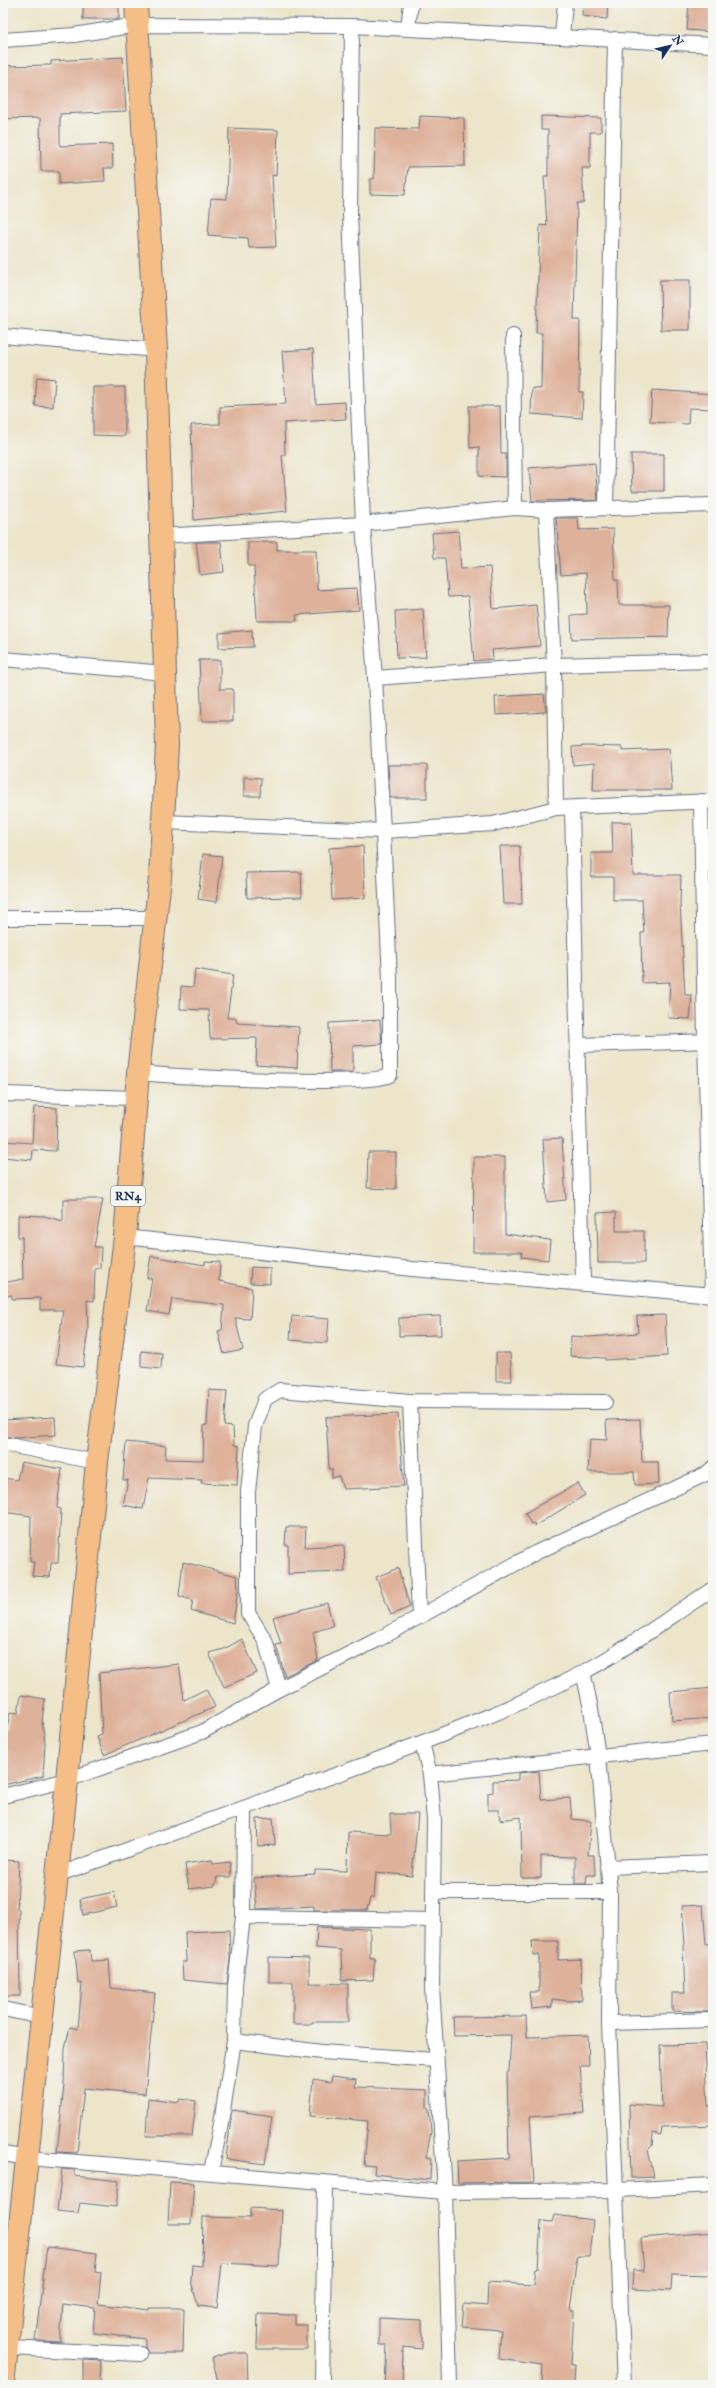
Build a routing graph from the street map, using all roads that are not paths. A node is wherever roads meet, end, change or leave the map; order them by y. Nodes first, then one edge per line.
1 (136, 3) edge
2 (411, 3) edge
3 (564, 3) edge
4 (137, 25) junction
5 (352, 26) junction
6 (408, 28) junction
7 (562, 36) junction
8 (615, 39) junction
9 (3, 40) edge
10 (713, 45) edge
11 (3, 336) edge
12 (513, 336) dead end
13 (156, 350) junction
14 (713, 505) edge
15 (516, 508) junction
16 (606, 508) junction
17 (546, 510) junction
18 (363, 524) junction
19 (161, 536) junction
20 (3, 659) edge
21 (713, 661) edge
22 (554, 665) junction
23 (165, 673) junction
24 (375, 678) junction
25 (707, 801) edge
26 (556, 808) junction
27 (572, 808) junction
28 (162, 822) junction
29 (383, 831) junction
30 (3, 918) edge
31 (156, 918) junction
32 (709, 1041) edge
33 (579, 1045) junction
34 (138, 1073) junction
35 (3, 1094) edge
36 (136, 1098) junction
37 (125, 1238) junction
38 (583, 1282) junction
39 (713, 1295) edge
40 (410, 1401) junction
41 (605, 1402) dead end
42 (3, 1444) edge
43 (97, 1462) junction
44 (713, 1468) edge
45 (713, 1589) edge
46 (419, 1617) junction
47 (583, 1672) junction
48 (279, 1689) junction
49 (422, 1742) junction
50 (713, 1744) edge
51 (598, 1756) junction
52 (430, 1774) junction
53 (67, 1780) junction
54 (3, 1796) edge
55 (244, 1810) junction
56 (713, 1863) edge
57 (607, 1867) junction
58 (57, 1875) junction
59 (433, 1892) junction
60 (610, 1892) junction
61 (243, 1917) junction
62 (432, 1920) junction
63 (3, 2009) edge
64 (41, 2017) junction
65 (713, 2020) edge
66 (609, 2023) junction
67 (234, 2041) junction
68 (436, 2060) junction
69 (3, 2154) edge
70 (28, 2158) junction
71 (211, 2171) junction
72 (325, 2183) junction
73 (713, 2185) edge
74 (618, 2190) junction
75 (445, 2192) junction
76 (6, 2326) edge
77 (7, 2348) junction
78 (140, 2354) dead end
79 (3, 2385) edge
80 (322, 2385) edge
81 (450, 2385) edge
82 (624, 2385) edge

1 - 4 highway, RN4
2 - 6 street
3 - 7 street
4 - 5 street
4 - 9 street
4 - 13 highway, RN4
5 - 6 street
5 - 18 street
6 - 7 street
7 - 8 street
8 - 10 street
8 - 16 street
11 - 13 street
12 - 15 street
13 - 19 highway, RN4
14 - 16 street
15 - 17 street
15 - 18 street
16 - 17 street
17 - 22 street
18 - 19 street
18 - 24 street
19 - 23 highway, RN4
20 - 23 street
21 - 22 street
22 - 24 street
22 - 26 street
23 - 28 highway, RN4
24 - 29 street
25 - 27 street
25 - 32 street
26 - 27 street
26 - 29 street
27 - 33 street
28 - 29 street
28 - 31 highway, RN4
29 - 34 street
30 - 31 street
31 - 34 highway, RN4
32 - 33 street
32 - 39 street
33 - 38 street
34 - 36 highway, RN4
35 - 36 street
36 - 37 highway, RN4
37 - 38 street
37 - 43 highway, RN4
38 - 39 street
40 - 41 street
40 - 46 street
40 - 48 street
42 - 43 street
43 - 53 highway, RN4
44 - 46 street
45 - 47 street
46 - 48 street
47 - 49 street
47 - 51 street
48 - 53 street
49 - 52 street
49 - 55 street
50 - 51 street
51 - 52 street
51 - 57 street
52 - 59 street
53 - 54 street
53 - 58 highway, RN4
55 - 58 street
55 - 61 street
56 - 57 street
57 - 60 street
58 - 64 highway, RN4
59 - 60 street
59 - 62 street
60 - 66 street
61 - 62 street
61 - 67 street
62 - 68 street
63 - 64 street
64 - 70 highway, RN4
65 - 66 street
66 - 74 street
67 - 68 street
67 - 71 street
68 - 75 street
69 - 70 street
70 - 71 street
70 - 76 highway, RN4
71 - 72 street
72 - 75 street
72 - 80 street
73 - 74 street
74 - 75 street
74 - 82 street
75 - 81 street
76 - 77 highway, RN4
77 - 78 street
77 - 79 highway, RN4

